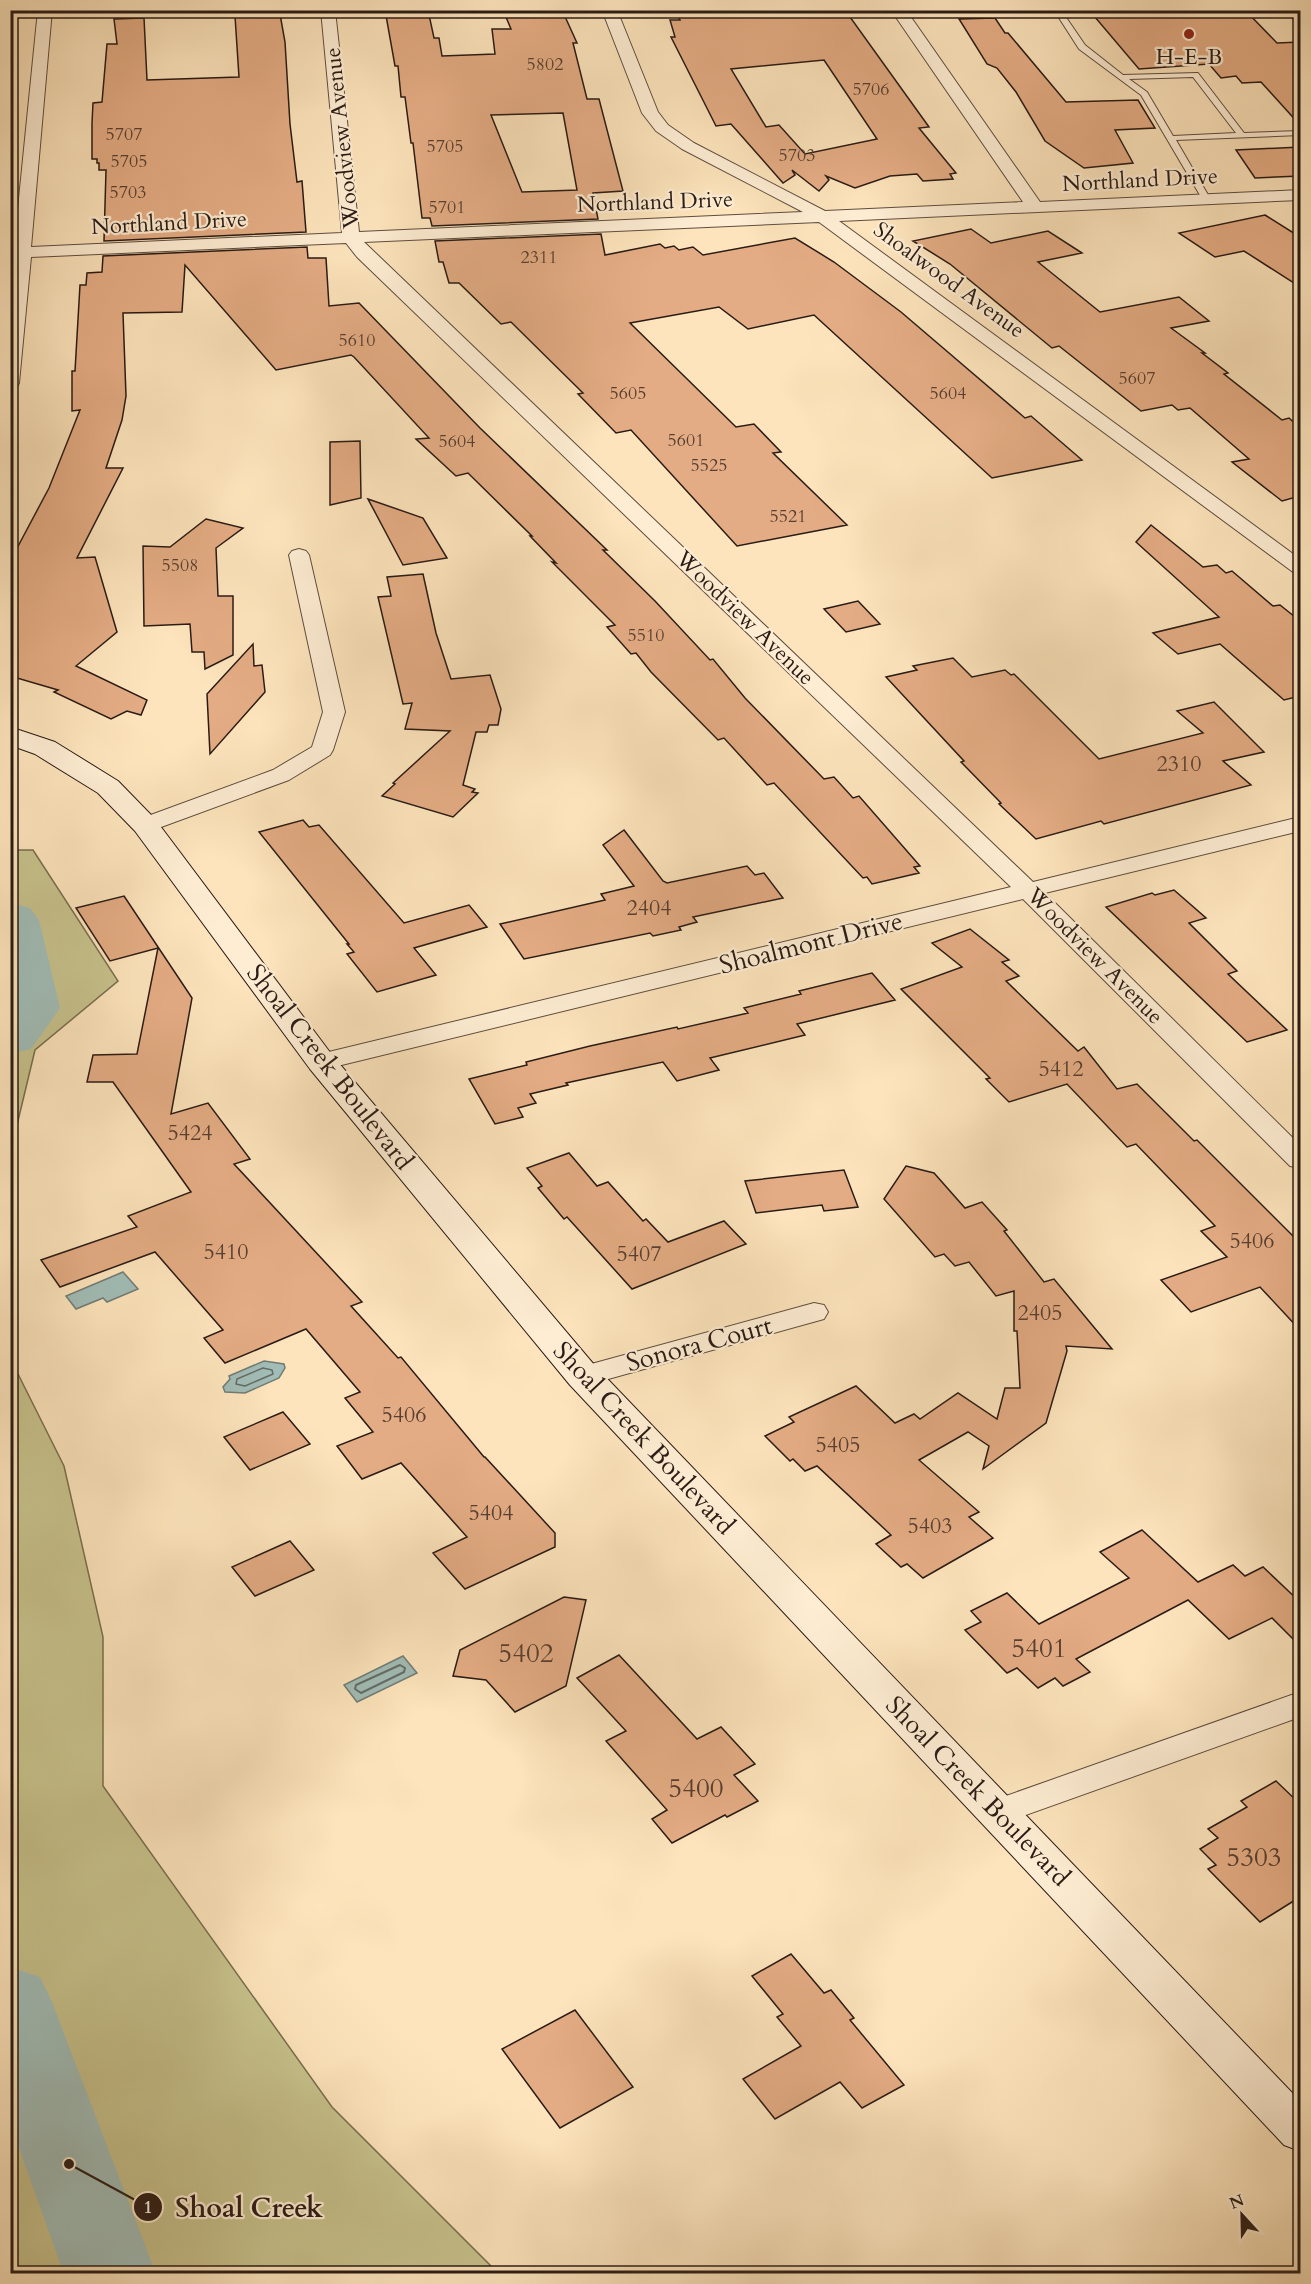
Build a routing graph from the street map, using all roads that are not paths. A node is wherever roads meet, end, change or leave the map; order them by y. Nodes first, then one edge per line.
1 (43, 10) edge
2 (328, 10) edge
3 (609, 10) edge
4 (898, 10) edge
5 (1057, 10) edge
6 (1289, 10) edge
7 (10, 12) edge
8 (1300, 22) edge
9 (1123, 77) junction
10 (1300, 133) edge
11 (1242, 135) junction
12 (1171, 138) junction
13 (1300, 195) edge
14 (1281, 196) junction
15 (1207, 200) junction
16 (1035, 207) junction
17 (1300, 207) edge
18 (823, 217) junction
19 (351, 238) junction
20 (17, 253) edge
21 (10, 383) edge
22 (299, 555) dead end
23 (1300, 568) edge
24 (10, 735) edge
25 (1300, 824) edge
26 (145, 825) junction
27 (1029, 891) junction
28 (321, 1062) junction
29 (1300, 1160) edge
30 (814, 1312) dead end
31 (583, 1376) junction
32 (1300, 1704) edge
33 (998, 1812) junction
34 (1300, 2132) edge

1 - 7 main road
1 - 20 street
2 - 19 street, Woodview Avenue
3 - 18 street, Shoalwood Avenue
4 - 16 street
5 - 9 lane
6 - 8 lane
9 - 11 lane
9 - 12 lane
10 - 11 lane
11 - 12 lane
12 - 15 lane
13 - 14 street, Northland Drive
14 - 15 street, Northland Drive
14 - 17 street
15 - 16 street, Northland Drive
16 - 18 street, Northland Drive
18 - 19 street, Northland Drive
18 - 23 street, Shoalwood Avenue
19 - 20 street, Northland Drive
19 - 27 street, Woodview Avenue
20 - 21 street
22 - 26 street
24 - 26 street, Shoal Creek Boulevard
25 - 27 street, Shoalmont Drive
26 - 28 street, Shoal Creek Boulevard
27 - 28 street, Shoalmont Drive
27 - 29 street, Woodview Avenue
28 - 31 street, Shoal Creek Boulevard
30 - 31 street, Sonora Court
31 - 33 street, Shoal Creek Boulevard
32 - 33 street
33 - 34 street, Shoal Creek Boulevard

